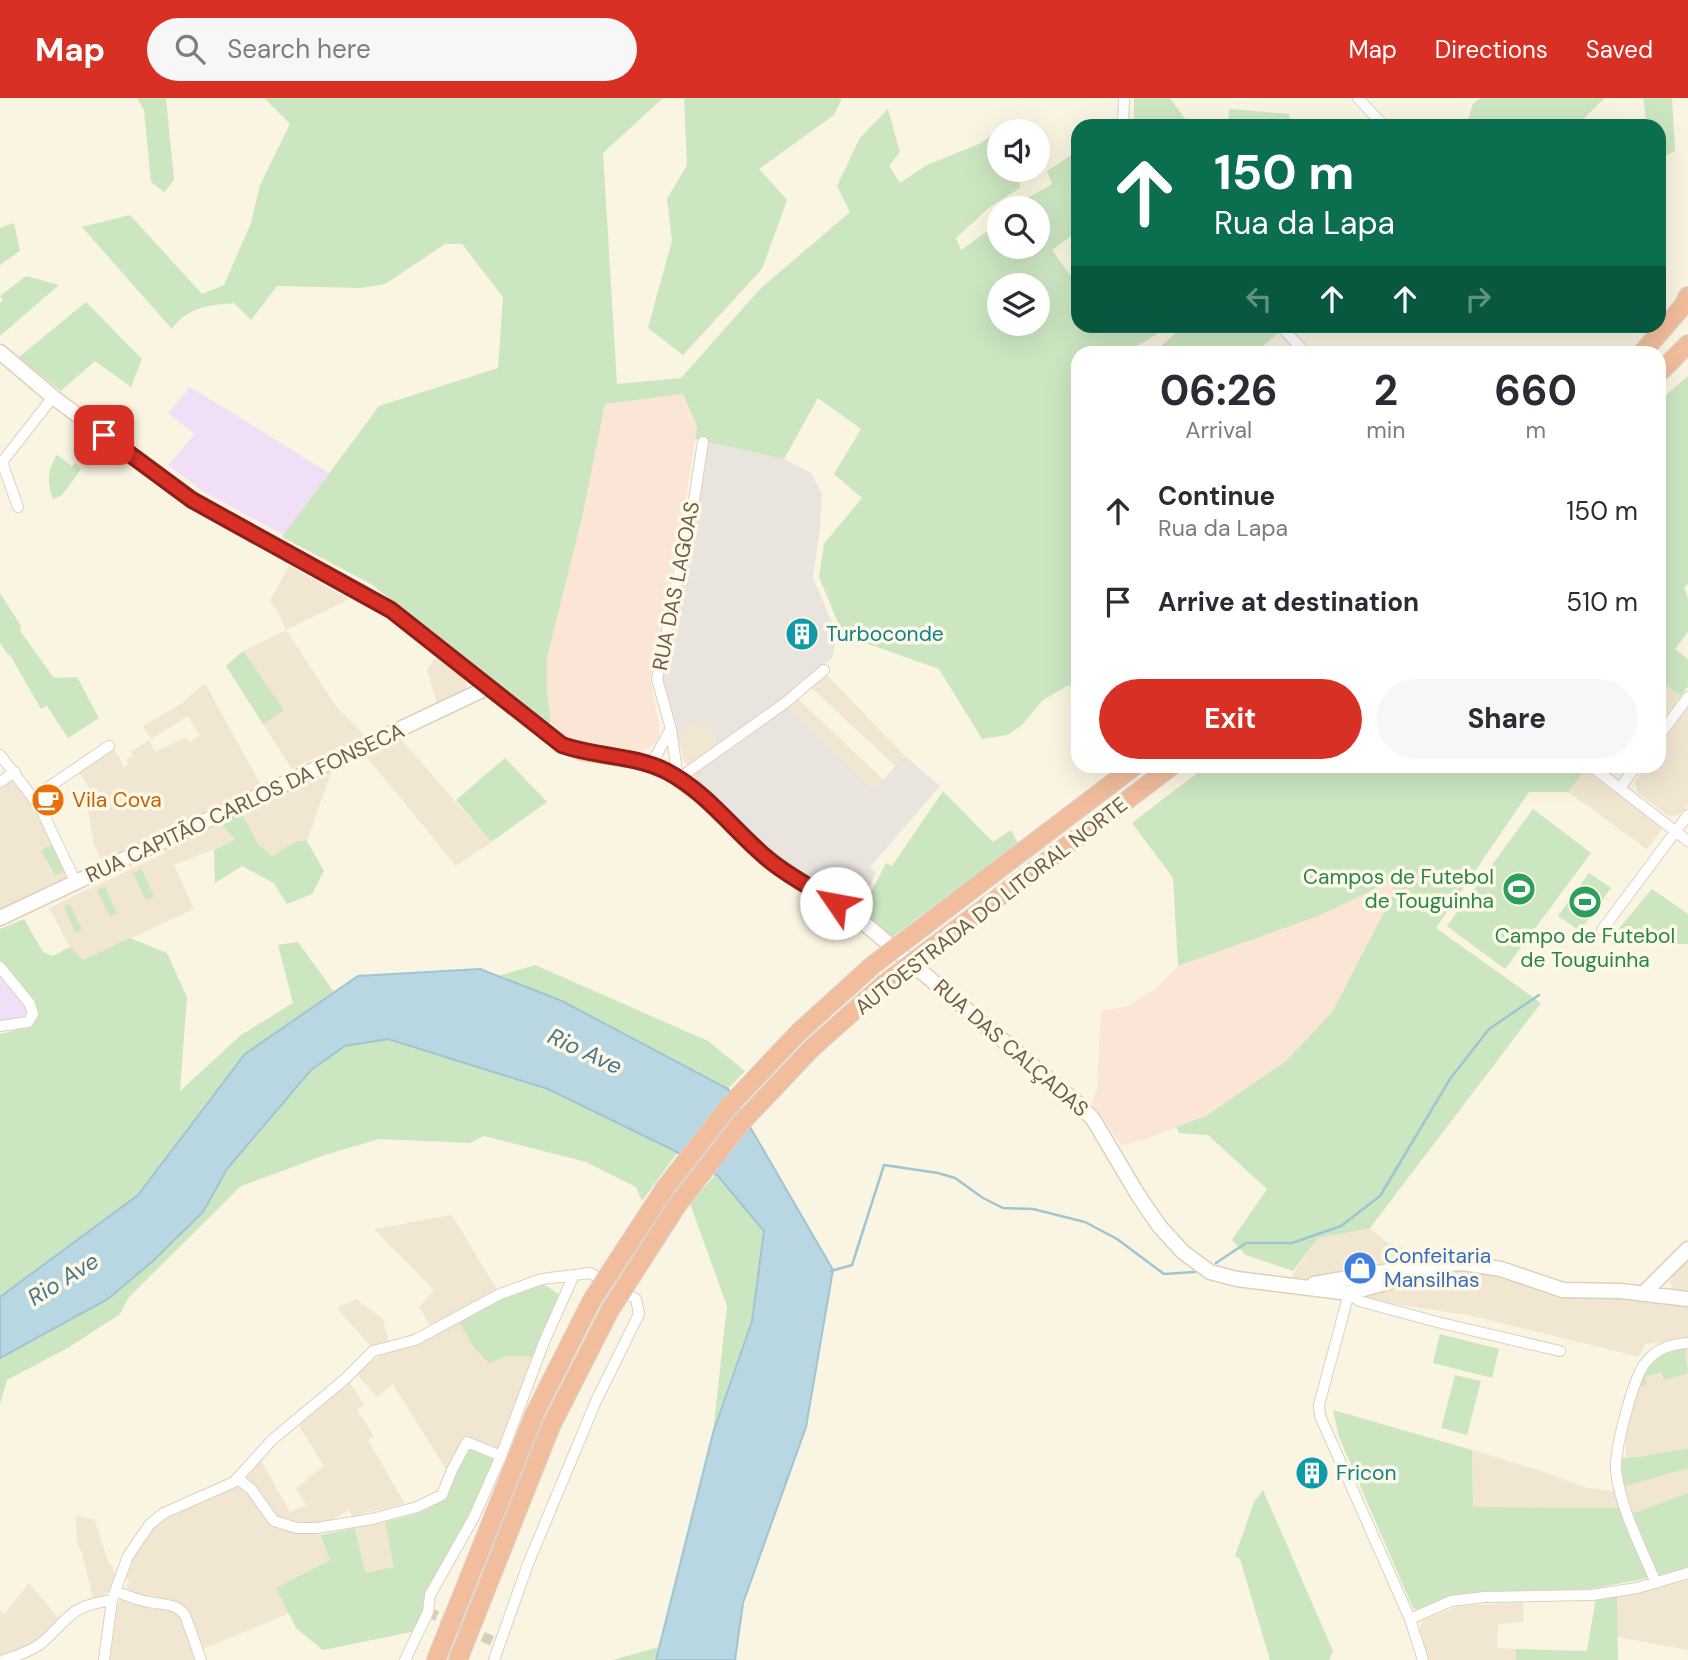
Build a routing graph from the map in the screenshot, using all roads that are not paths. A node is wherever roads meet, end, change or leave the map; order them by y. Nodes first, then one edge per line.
1 (1124, 98) edge
2 (1358, 98) edge
3 (1122, 119) edge
4 (1378, 119) edge
5 (1688, 296) edge
6 (1688, 316) edge
7 (1666, 325) edge
8 (1287, 333) edge
9 (1688, 344) edge
10 (1299, 346) edge
11 (1660, 346) edge
12 (0, 352) edge
13 (1666, 366) edge
14 (53, 397) junction
15 (703, 442) dead end
16 (18, 507) dead end
17 (824, 670) dead end
18 (489, 687) junction
19 (1688, 697) edge
20 (1666, 727) edge
21 (670, 729) junction
22 (108, 746) dead end
23 (0, 755) edge
24 (646, 764) junction
25 (15, 772) junction
26 (1126, 773) edge
27 (1163, 773) edge
28 (1600, 773) edge
29 (1631, 773) edge
30 (678, 779) junction
31 (0, 782) edge
32 (1620, 788) junction
33 (34, 797) junction
34 (1688, 815) edge
35 (1675, 832) junction
36 (1688, 841) edge
37 (76, 883) junction
38 (0, 918) edge
39 (1602, 930) dead end
40 (0, 967) edge
41 (0, 1026) edge
42 (1688, 1249) edge
43 (1667, 1270) junction
44 (573, 1277) junction
45 (1348, 1285) junction
46 (1644, 1293) junction
47 (1682, 1298) edge
48 (1688, 1343) edge
49 (1560, 1351) dead end
50 (501, 1456) junction
51 (237, 1478) junction
52 (1688, 1573) edge
53 (1656, 1583) junction
54 (114, 1596) junction
55 (1410, 1619) junction
56 (4, 1660) edge
57 (104, 1660) edge
58 (201, 1660) edge
59 (405, 1660) edge
60 (436, 1660) edge
61 (458, 1660) edge
62 (494, 1660) edge
63 (1423, 1660) edge

1 - 3 street
2 - 4 street
5 - 7 highway
6 - 11 highway
8 - 10 street
9 - 13 highway
12 - 14 main road, RUA DAS CALÇADAS
14 - 16 street
14 - 18 main road, RUA DAS CALÇADAS
15 - 21 street, RUA DAS LAGOAS
17 - 30 street
18 - 24 main road, RUA DAS CALÇADAS
18 - 37 main road, RUA CAPITÃO CARLOS DA FONSECA
19 - 20 street
21 - 24 street
21 - 30 street, RUA DAS LAGOAS
22 - 33 street
23 - 25 street
24 - 30 main road, RUA DAS CALÇADAS
25 - 31 street
25 - 33 street
26 - 60 highway, AUTOESTRADA DO LITORAL NORTE, bridge
27 - 61 highway, AUTOESTRADA DO LITORAL NORTE, bridge
28 - 32 street
29 - 32 street
30 - 45 main road, RUA DAS CALÇADAS
32 - 35 street
33 - 37 street
34 - 35 street
35 - 36 street
35 - 39 street
37 - 38 main road, RUA CAPITÃO CARLOS DA FONSECA
40 - 41 street
42 - 43 main road
43 - 46 main road
43 - 47 main road
44 - 50 street
44 - 51 street
44 - 62 street
45 - 46 main road
45 - 49 street
45 - 55 street
46 - 47 main road
48 - 53 street
50 - 51 street
50 - 59 street
51 - 54 street
52 - 53 street
53 - 55 street
54 - 56 street
54 - 57 street
54 - 58 street
55 - 63 street

